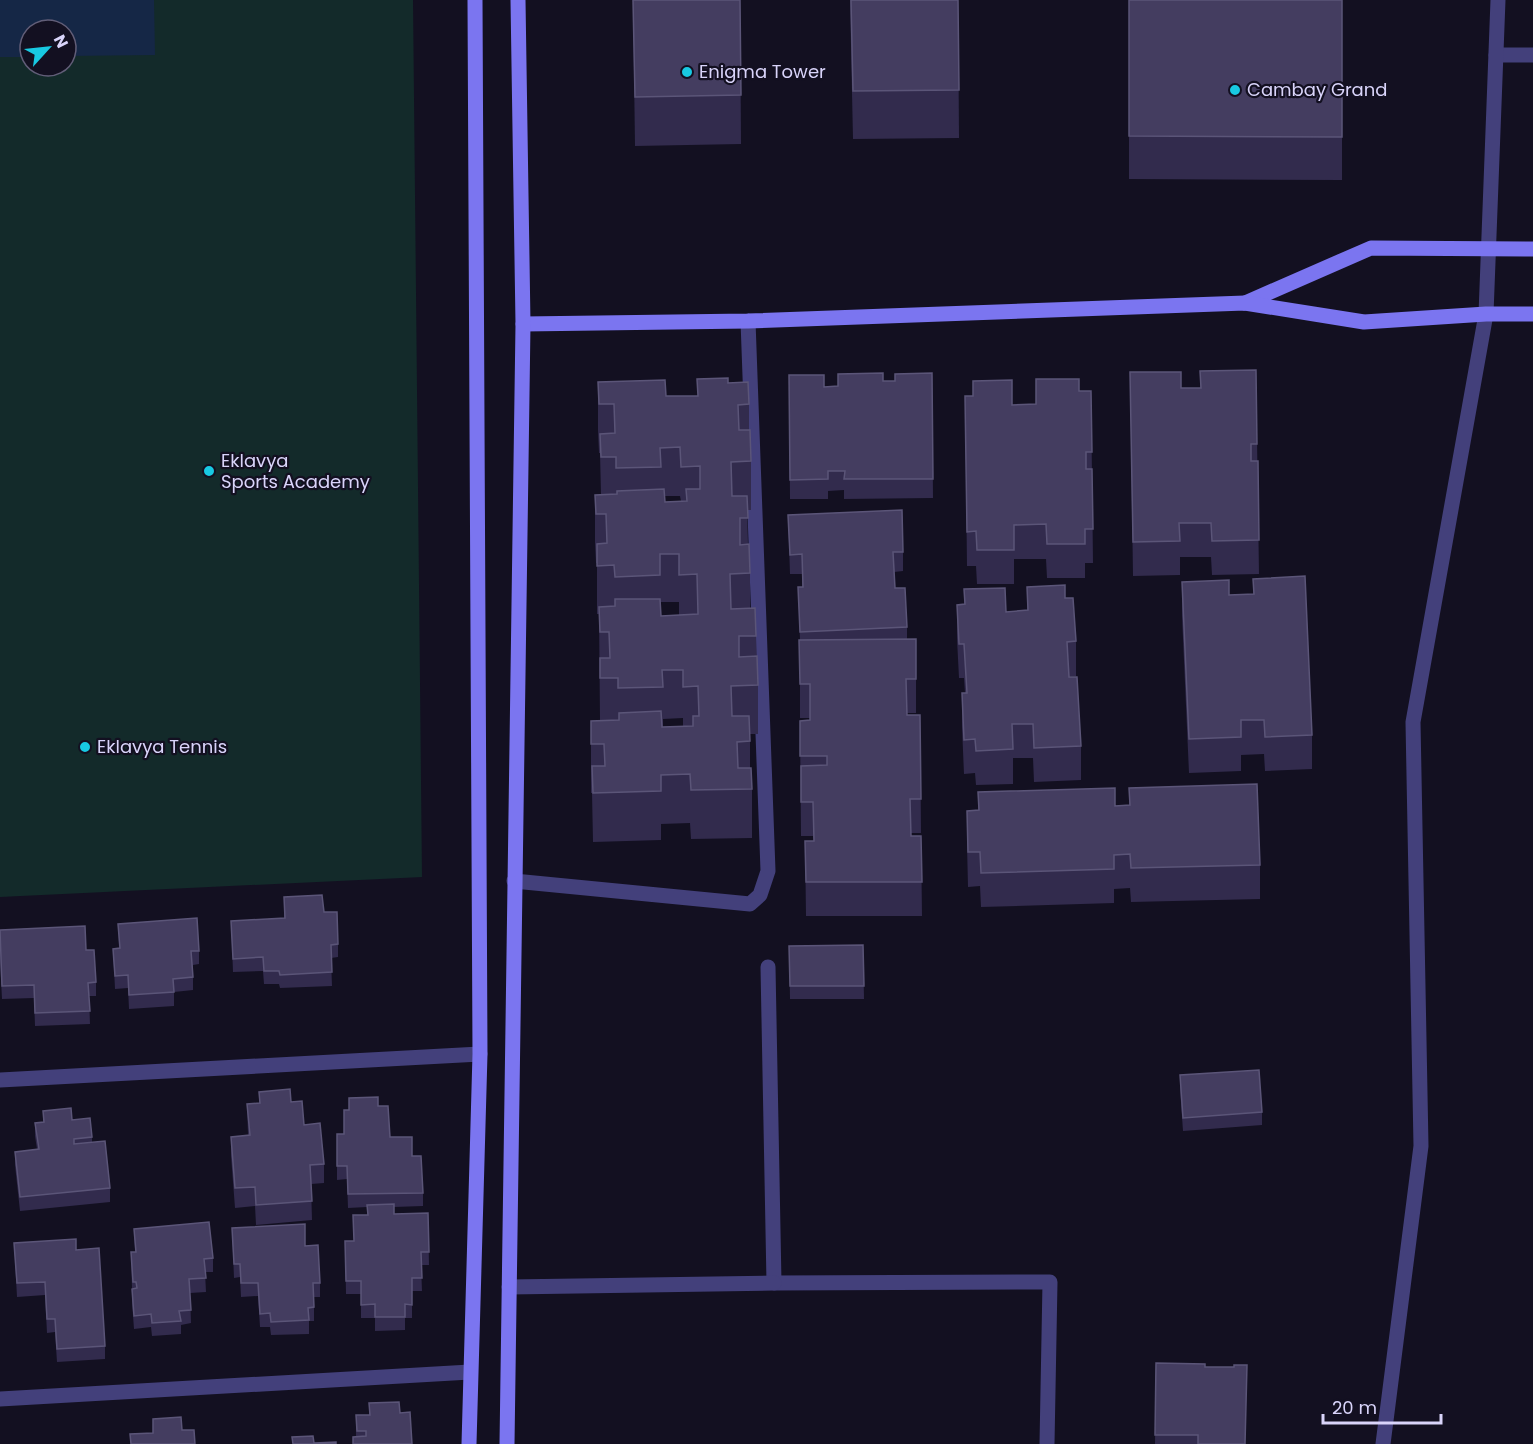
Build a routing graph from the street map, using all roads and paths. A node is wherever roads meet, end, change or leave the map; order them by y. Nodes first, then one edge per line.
1 (475, 0) edge
2 (518, 0) edge
3 (1498, 0) edge
4 (1496, 55) junction
5 (1533, 55) edge
6 (1489, 249) junction
7 (1533, 249) edge
8 (1245, 303) junction
9 (1486, 314) junction
10 (1533, 314) edge
11 (748, 321) junction
12 (523, 324) junction
13 (514, 881) junction
14 (768, 967) dead end
15 (480, 1054) junction
16 (0, 1080) edge
17 (774, 1283) junction
18 (509, 1287) junction
19 (470, 1372) junction
20 (0, 1400) edge
21 (469, 1444) edge
22 (507, 1444) edge
23 (1047, 1444) edge
24 (1383, 1444) edge

1 - 15 street
2 - 12 street
3 - 4 street
4 - 5 street
4 - 6 street
6 - 7 street
6 - 8 street
6 - 9 street
8 - 9 street
8 - 11 street
9 - 10 street
9 - 24 street
11 - 12 street
11 - 13 street
12 - 13 street
13 - 18 street
14 - 17 street
15 - 16 street
15 - 19 street
17 - 18 street
17 - 23 street
18 - 22 street
19 - 20 street
19 - 21 street

